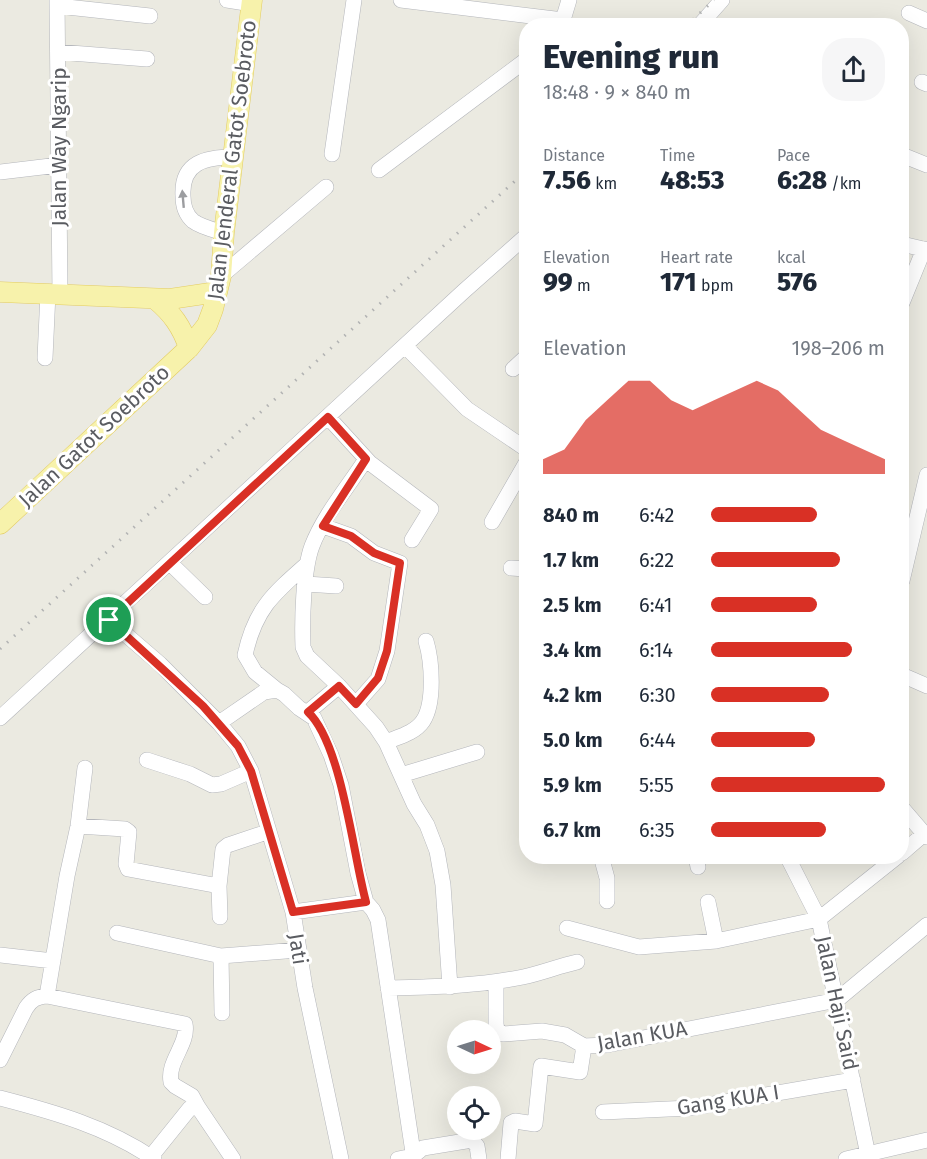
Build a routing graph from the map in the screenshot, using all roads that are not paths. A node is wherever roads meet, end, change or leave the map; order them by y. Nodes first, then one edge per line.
1 (227, 0) edge
2 (354, 0) edge
3 (401, 0) edge
4 (569, 0) edge
5 (722, 0) edge
6 (252, 2) edge
7 (57, 3) edge
8 (909, 13) dead end
9 (150, 16) dead end
10 (532, 18) edge
11 (562, 18) edge
12 (706, 18) edge
13 (927, 21) edge
14 (58, 52) junction
15 (147, 59) dead end
16 (519, 65) edge
17 (332, 154) dead end
18 (234, 157) junction
19 (909, 158) edge
20 (59, 165) junction
21 (927, 165) edge
22 (380, 170) dead end
23 (0, 172) edge
24 (326, 187) dead end
25 (224, 233) junction
26 (519, 242) edge
27 (909, 246) edge
28 (925, 249) edge
29 (219, 284) junction
30 (909, 287) edge
31 (0, 292) edge
32 (54, 293) junction
33 (155, 299) junction
34 (405, 346) junction
35 (189, 348) junction
36 (45, 358) dead end
37 (519, 363) edge
38 (513, 369) dead end
39 (328, 417) junction
40 (519, 444) edge
41 (366, 459) junction
42 (519, 475) edge
43 (927, 475) edge
44 (925, 495) edge
45 (492, 522) dead end
46 (0, 524) edge
47 (323, 526) junction
48 (412, 540) dead end
49 (909, 541) edge
50 (170, 563) junction
51 (307, 564) junction
52 (511, 568) dead end
53 (519, 569) edge
54 (306, 584) junction
55 (336, 585) dead end
56 (205, 597) dead end
57 (109, 620) junction
58 (426, 641) dead end
59 (909, 678) edge
60 (339, 686) junction
61 (927, 686) edge
62 (277, 690) junction
63 (356, 704) junction
64 (308, 712) junction
65 (0, 718) edge
66 (219, 723) junction
67 (386, 742) junction
68 (477, 752) dead end
69 (147, 760) dead end
70 (85, 768) dead end
71 (251, 771) junction
72 (401, 776) junction
73 (909, 817) edge
74 (78, 826) junction
75 (267, 832) junction
76 (925, 836) edge
77 (909, 848) edge
78 (603, 864) edge
79 (792, 864) edge
80 (888, 864) edge
81 (219, 886) junction
82 (607, 901) dead end
83 (366, 902) junction
84 (708, 902) dead end
85 (293, 912) junction
86 (220, 916) dead end
87 (819, 919) junction
88 (927, 925) edge
89 (567, 928) dead end
90 (117, 933) dead end
91 (716, 941) junction
92 (298, 950) junction
93 (0, 955) edge
94 (221, 956) junction
95 (54, 962) junction
96 (577, 962) dead end
97 (496, 982) junction
98 (450, 987) junction
99 (388, 988) junction
100 (47, 996) junction
101 (837, 1000) junction
102 (222, 1013) dead end
103 (584, 1046) junction
104 (0, 1060) edge
105 (853, 1080) junction
106 (0, 1098) edge
107 (198, 1107) junction
108 (603, 1112) dead end
109 (927, 1140) edge
110 (868, 1155) junction
111 (151, 1158) edge
112 (408, 1158) edge
113 (233, 1159) edge
114 (341, 1159) edge
115 (479, 1159) edge
116 (508, 1159) edge
117 (846, 1159) edge

1 - 6 street
2 - 17 street
3 - 10 street
4 - 11 street
5 - 12 street
6 - 18 main road, Jalan Jenderal Gatot Soebroto
7 - 9 street
7 - 14 street, Jalan Way Ngarip
8 - 13 street
14 - 15 street
14 - 20 street, Jalan Way Ngarip
16 - 22 street
18 - 25 main road, Jalan Jenderal Gatot Soebroto
25 -> 18 street
19 - 21 street
20 - 23 street
20 - 32 street, Jalan Way Ngarip
24 - 29 street
25 - 29 main road, Jalan Jenderal Gatot Soebroto
26 - 34 street
27 - 28 street
28 - 30 street
29 - 33 main road
29 - 35 main road, Jalan Jenderal Gatot Soebroto
31 - 32 main road
32 - 33 main road
32 - 36 street, Jalan Way Ngarip
33 - 35 main road
34 - 39 street
34 - 40 street
35 - 46 main road, Jalan Gatot Soebroto
37 - 38 street
39 - 41 street
39 - 50 street
41 - 47 street
41 - 48 street
42 - 45 street
43 - 44 street
44 - 49 street
47 - 51 street
47 - 63 street
50 - 56 street
50 - 57 street
51 - 54 street
51 - 62 street
52 - 53 street
54 - 55 street
54 - 60 street
57 - 65 street
57 - 66 street, Jati
58 - 67 street
59 - 61 street
60 - 63 street
60 - 64 street
62 - 64 street
62 - 66 street
63 - 67 street
64 - 83 street
66 - 71 street, Jati
67 - 72 street
68 - 72 street
69 - 71 street
70 - 74 street
71 - 75 street, Jati
72 - 98 street
73 - 76 street
74 - 81 street
74 - 95 street
75 - 81 street
75 - 85 street, Jati
76 - 77 street
78 - 82 street
79 - 87 street, Jalan Haji Said
80 - 87 street
81 - 86 street
83 - 85 street
83 - 99 street
84 - 91 street
85 - 92 street, Jati
87 - 91 street
87 - 101 street, Jalan Haji Said
88 - 101 street
89 - 91 street
90 - 94 street
92 - 94 street
92 - 114 street, Jati
93 - 95 street
94 - 102 street
95 - 100 street
96 - 97 street
97 - 98 street
97 - 103 street, Jalan KUA
98 - 99 street
99 - 112 street
100 - 104 street
100 - 107 street
101 - 103 street, Jalan KUA
101 - 105 street, Jalan Haji Said
103 - 116 street
105 - 108 street, Gang KUA I
105 - 110 street, Jalan Haji Said
106 - 111 street
107 - 111 street
107 - 113 street
109 - 110 street
110 - 117 street
112 - 115 street

